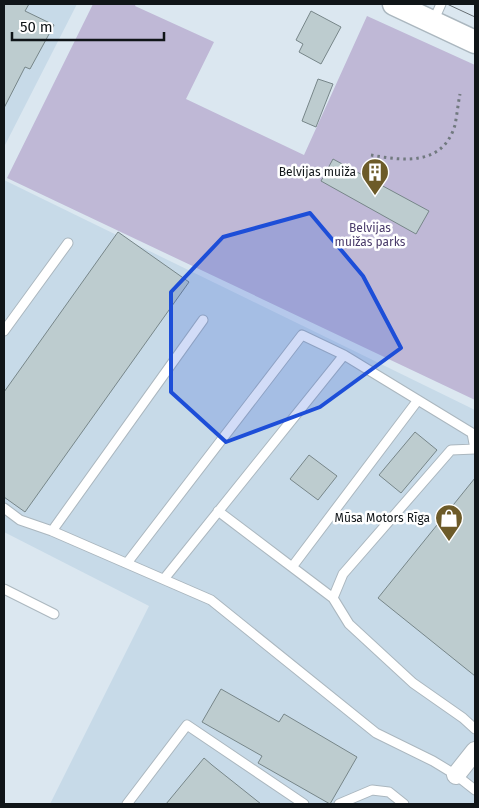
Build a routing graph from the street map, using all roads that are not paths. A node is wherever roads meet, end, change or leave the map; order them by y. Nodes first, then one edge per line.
1 (394, 4) edge
2 (437, 13) edge
3 (475, 42) edge
4 (68, 243) dead end
5 (203, 320) dead end
6 (4, 331) edge
7 (344, 355) junction
8 (418, 400) junction
9 (475, 449) edge
10 (4, 508) edge
11 (218, 511) junction
12 (52, 531) junction
13 (127, 563) junction
14 (292, 567) junction
15 (164, 580) junction
16 (4, 588) edge
17 (333, 598) junction
18 (54, 614) dead end
19 (475, 729) edge
20 (475, 751) edge
21 (456, 775) junction
22 (475, 790) edge
23 (127, 804) edge
24 (304, 804) edge
25 (339, 804) edge
26 (404, 804) edge

1 - 2 street
2 - 3 street
4 - 6 lane
5 - 12 lane
7 - 8 lane
7 - 11 lane
7 - 13 lane
8 - 9 lane
8 - 14 lane
9 - 17 lane
10 - 12 lane
11 - 14 lane
11 - 15 lane
12 - 13 lane
13 - 15 lane
14 - 17 lane
15 - 21 lane
16 - 18 lane
17 - 19 lane
20 - 21 street
21 - 22 lane
23 - 24 lane
25 - 26 lane

